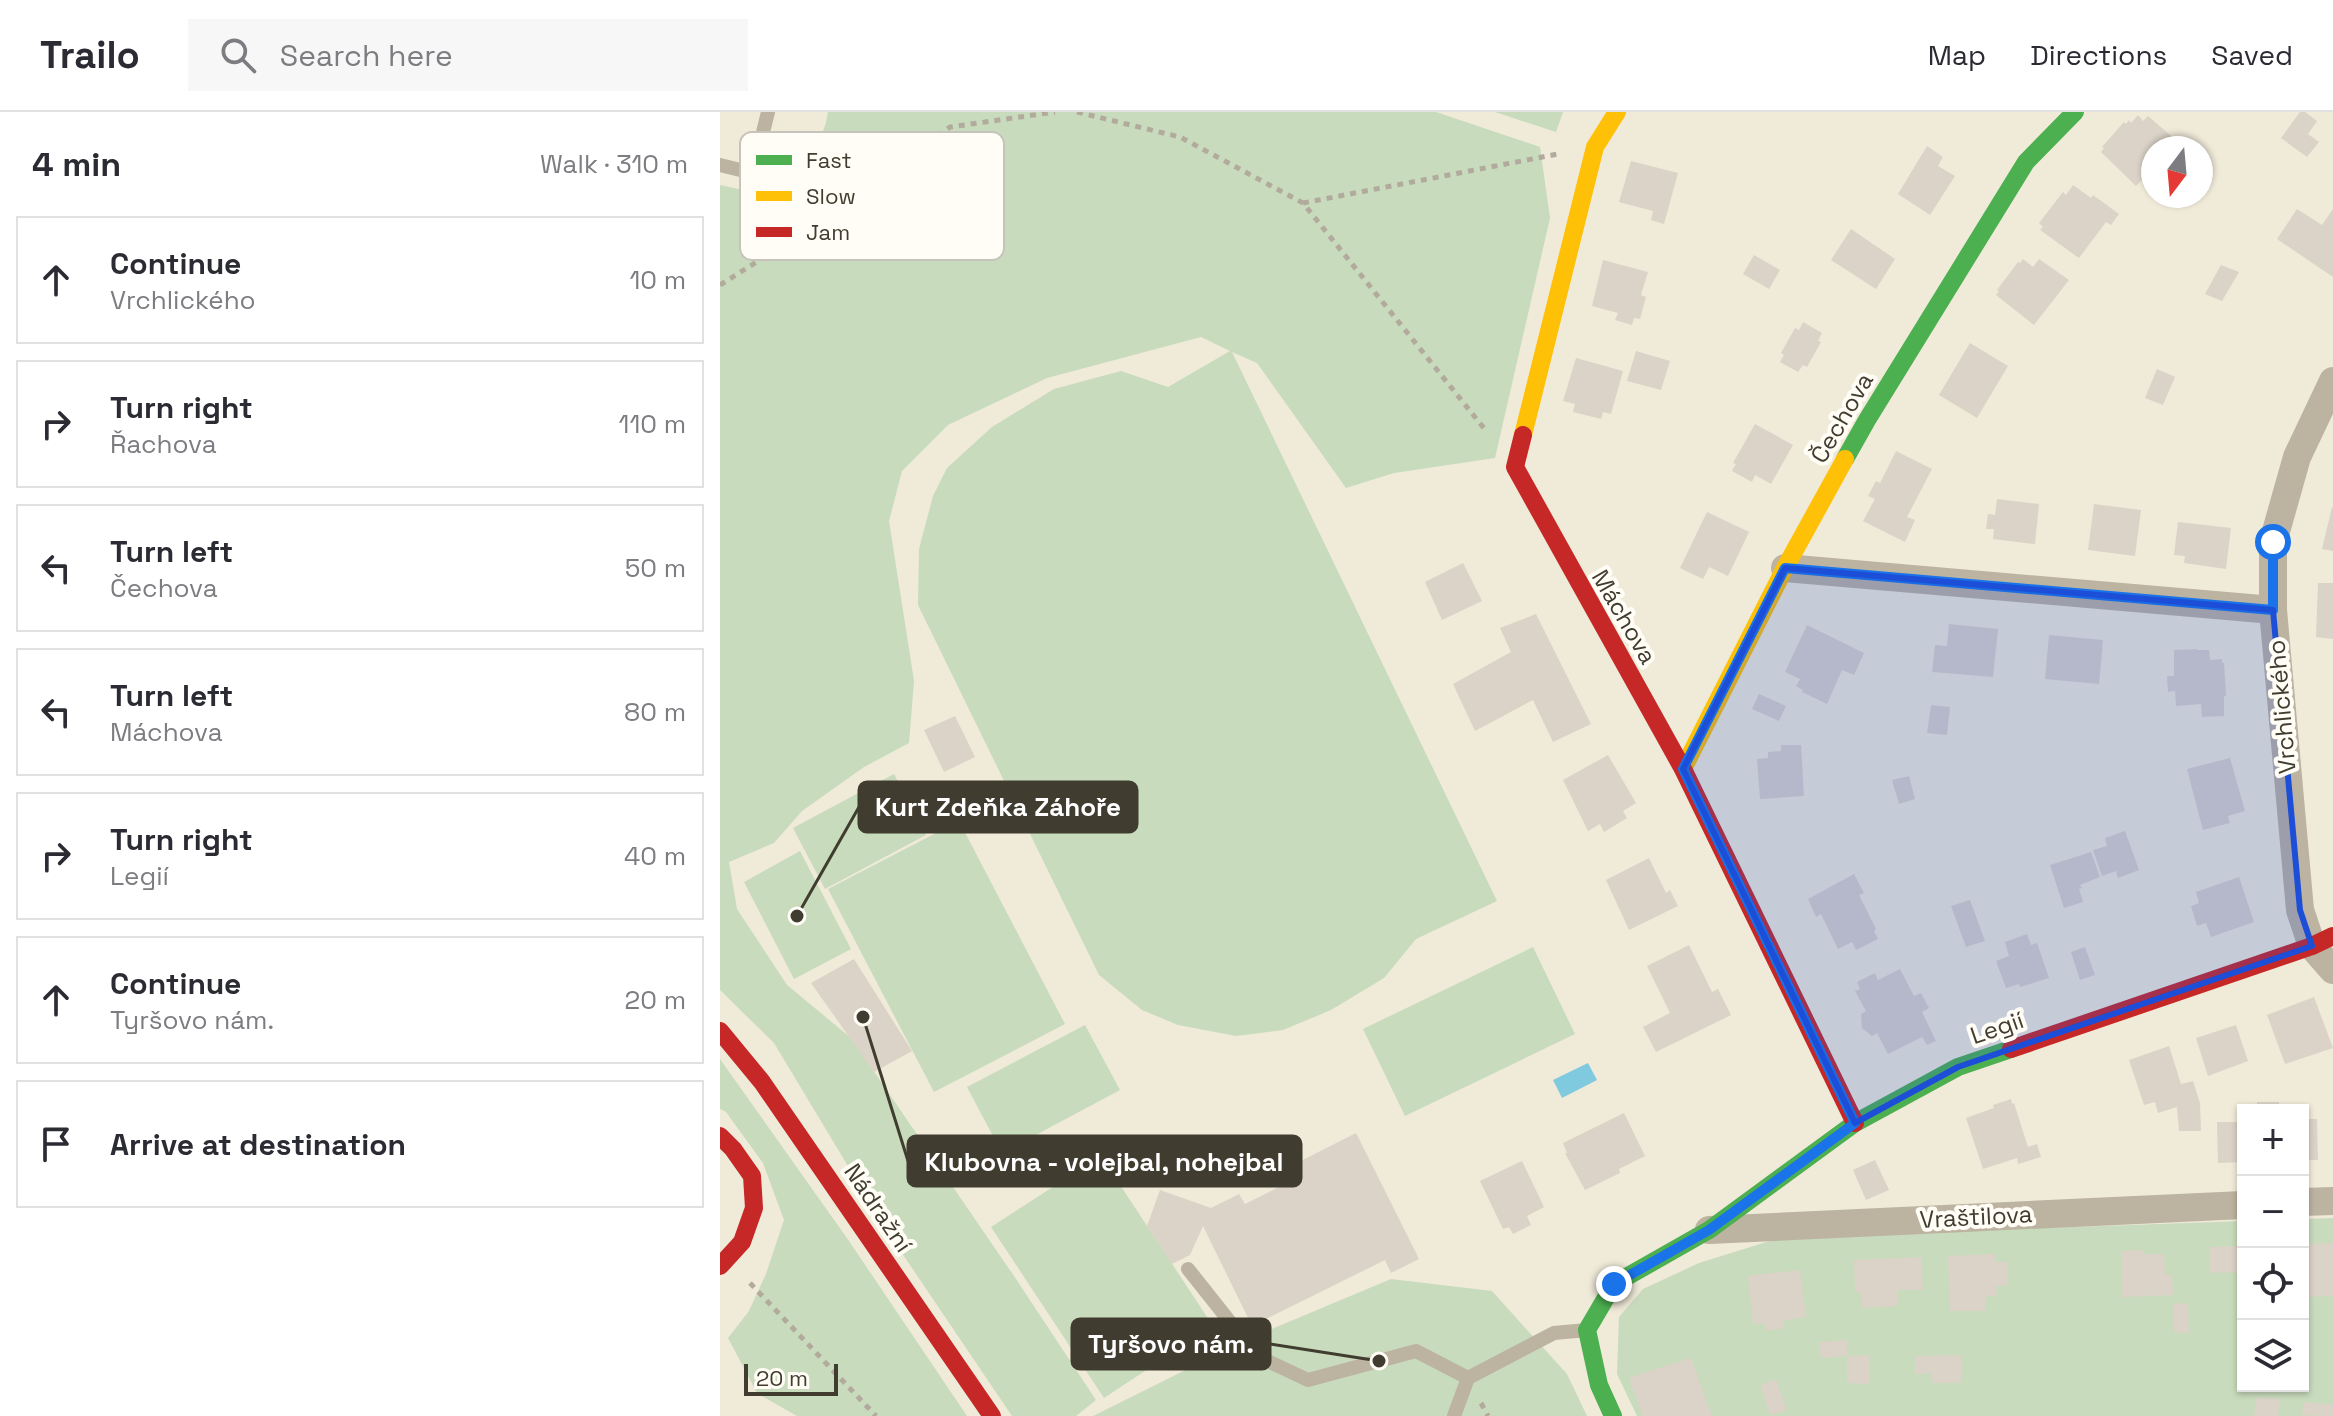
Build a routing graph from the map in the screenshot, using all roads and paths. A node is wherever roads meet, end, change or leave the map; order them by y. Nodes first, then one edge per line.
1 (768, 112) edge
2 (1055, 112) edge
3 (1077, 112) edge
4 (1617, 112) edge
5 (2075, 112) edge
6 (763, 132) edge
7 (943, 132) edge
8 (1595, 147) junction
9 (720, 165) edge
10 (740, 170) edge
11 (1303, 203) junction
12 (760, 260) edge
13 (720, 285) edge
14 (2333, 381) edge
15 (1515, 467) junction
16 (1785, 568) junction
17 (2273, 610) junction
18 (1683, 769) junction
19 (2322, 941) edge
20 (2333, 970) edge
21 (720, 1031) edge
22 (1855, 1123) junction
23 (720, 1136) edge
24 (2333, 1201) edge
25 (2309, 1202) edge
26 (2237, 1205) edge
27 (1709, 1230) junction
28 (720, 1266) edge
29 (1188, 1269) dead end
30 (743, 1277) dead end
31 (1587, 1330) junction
32 (1468, 1378) junction
33 (876, 1416) edge
34 (992, 1416) edge
35 (1454, 1416) edge
36 (1613, 1416) edge

1 - 6 lane
2 - 7 path
3 - 11 path
4 - 8 street
5 - 16 street, Čechova
8 - 11 path
8 - 15 street
9 - 10 lane
11 - 15 path
12 - 13 path
14 - 17 street, Vrchlického
15 - 18 street, Máchova
16 - 17 street
16 - 18 street, Čechova
17 - 19 street, Vrchlického
18 - 22 street, Máchova
19 - 20 street
19 - 22 street, Legií
21 - 34 street, Nádražní
22 - 27 street, Legií
23 - 28 street
24 - 25 street
26 - 27 street, Vraštilova
27 - 31 street, Legií
29 - 32 lane
30 - 33 path
31 - 32 lane
31 - 36 street
32 - 35 lane

